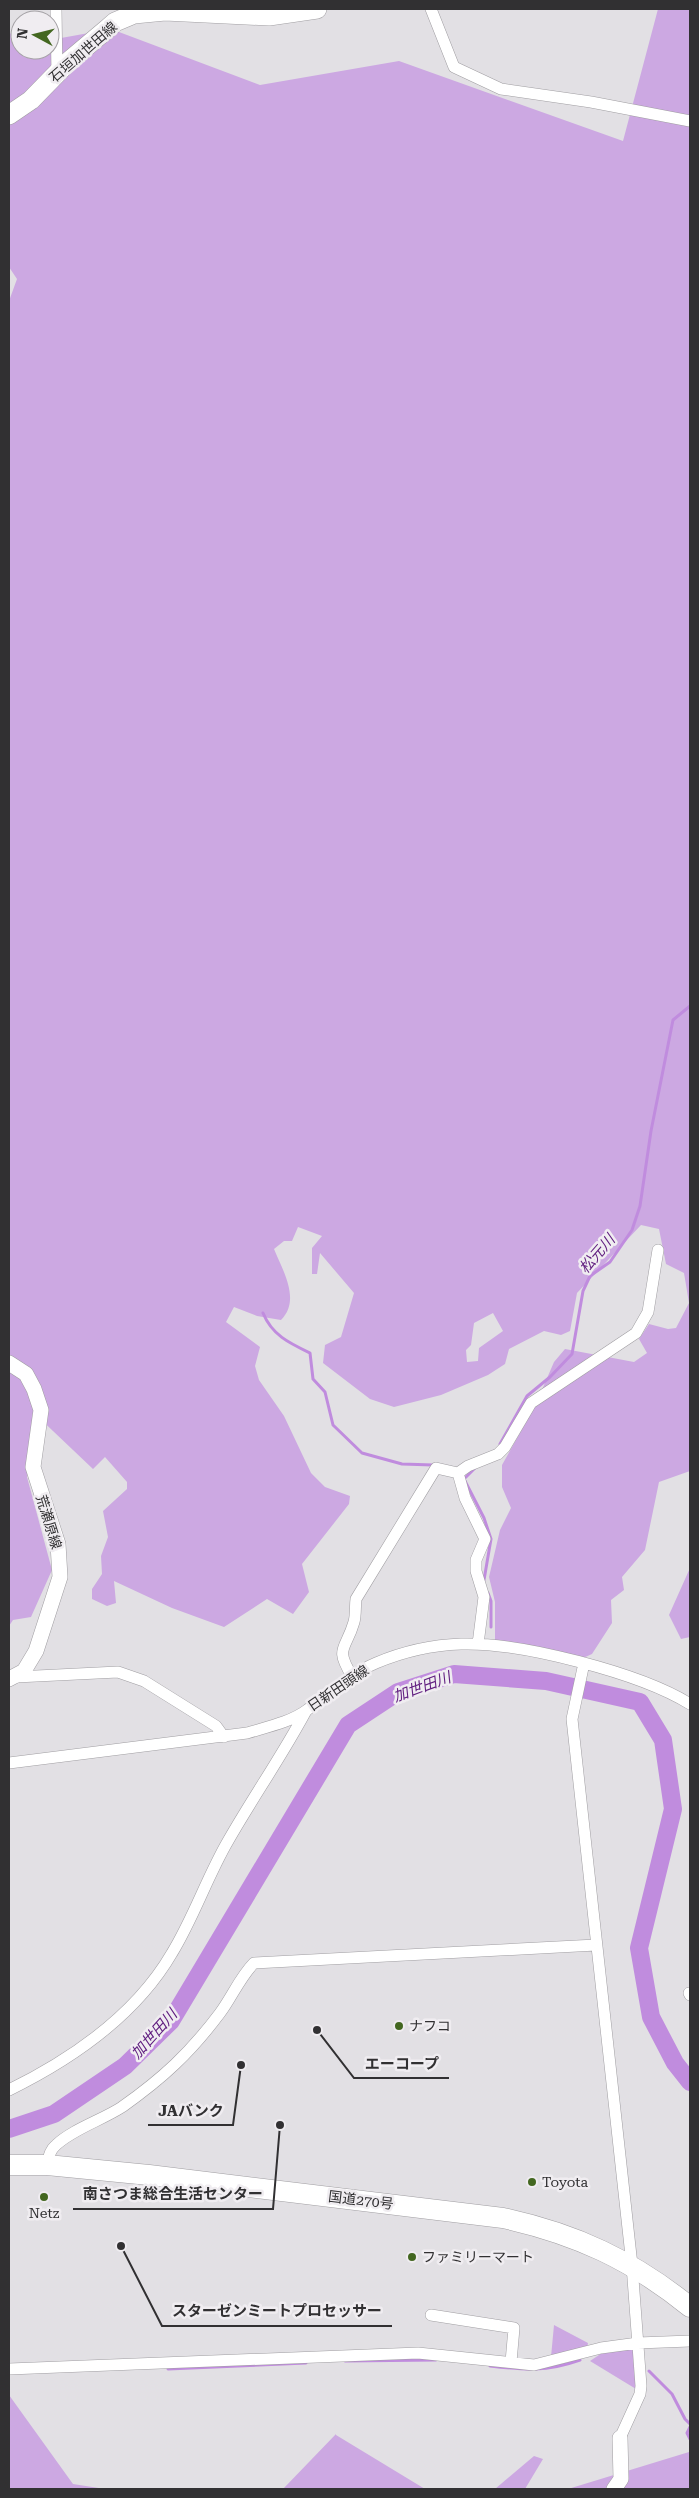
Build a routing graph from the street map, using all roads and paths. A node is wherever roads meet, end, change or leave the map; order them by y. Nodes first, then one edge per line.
1 (56, 9) edge
2 (317, 9) edge
3 (430, 9) edge
4 (57, 74) junction
5 (9, 115) edge
6 (690, 121) edge
7 (658, 1250) dead end
8 (9, 1363) edge
9 (458, 1473) junction
10 (478, 1644) junction
11 (583, 1666) junction
12 (352, 1676) junction
13 (12, 1678) edge
14 (690, 1691) edge
15 (670, 1692) junction
16 (690, 1704) edge
17 (306, 1711) junction
18 (224, 1737) junction
19 (9, 1763) edge
20 (596, 1945) junction
21 (9, 2090) edge
22 (9, 2165) edge
23 (47, 2165) junction
24 (632, 2265) junction
25 (690, 2308) edge
26 (431, 2315) dead end
27 (690, 2341) edge
28 (638, 2342) junction
29 (511, 2362) junction
30 (9, 2369) edge
31 (620, 2438) joint
32 (614, 2489) edge

1 - 4 street
2 - 4 main road, 石垣加世田線
3 - 6 street
4 - 5 main road, 石垣加世田線
7 - 9 street
8 - 13 street, 荒瀬原線
9 - 10 street
9 - 12 street
10 - 11 street, 日新田頭線
10 - 12 street, 日新田頭線
11 - 15 street, 日新田頭線
11 - 20 street
12 - 17 street, 日新田頭線
13 - 18 street
14 - 15 street
15 - 16 street, 日新田頭線
17 - 18 street, 日新田頭線
17 - 21 street
18 - 19 street, 日新田頭線
20 - 23 street
20 - 24 street
22 - 23 highway, 国道270号
23 - 24 highway, 国道270号
24 - 25 highway, 国道270号
24 - 28 street
26 - 29 street
27 - 28 street
28 - 29 street
28 - 31 street
29 - 30 street
31 - 32 street

